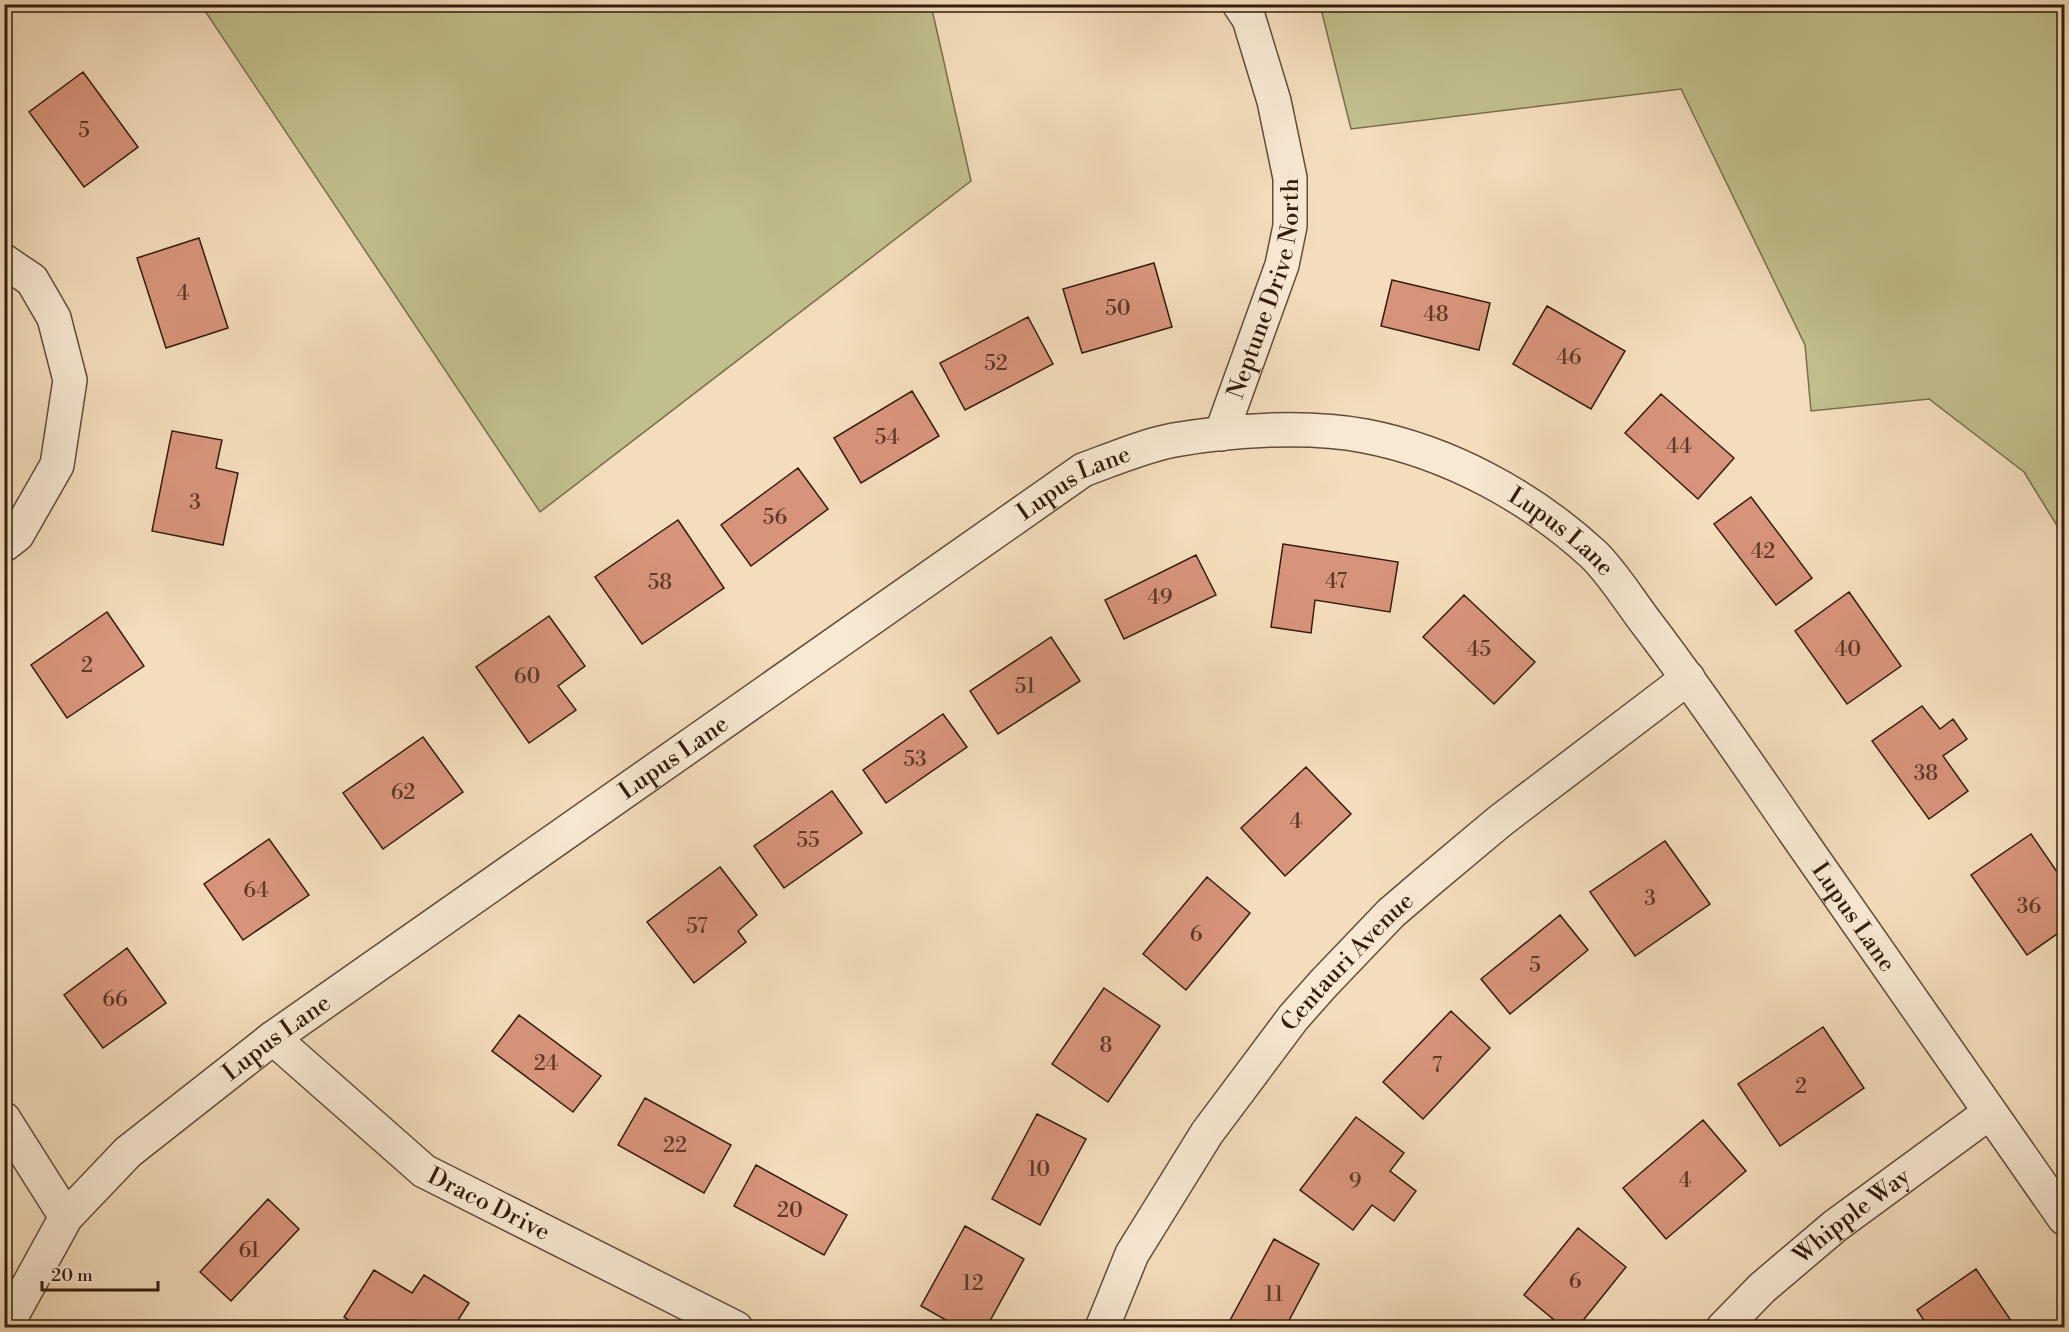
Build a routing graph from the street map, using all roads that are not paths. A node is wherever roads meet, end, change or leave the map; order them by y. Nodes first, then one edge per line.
1 (1239, 4) edge
2 (4, 261) edge
3 (1221, 435) junction
4 (4, 545) edge
5 (1688, 678) junction
6 (273, 1038) junction
7 (1989, 1113) junction
8 (4, 1119) edge
9 (66, 1217) junction
10 (2064, 1218) edge
11 (5, 1328) edge
12 (736, 1328) edge
13 (1102, 1328) edge
14 (1723, 1328) edge

1 - 3 street, Neptune Drive North
2 - 4 street
3 - 5 street, Lupus Lane
3 - 6 street, Lupus Lane
5 - 7 street, Lupus Lane
5 - 13 street, Centauri Avenue
6 - 9 street, Lupus Lane
6 - 12 street, Draco Drive
7 - 10 street, Lupus Lane
7 - 14 street, Whipple Way
8 - 9 street
9 - 11 street, Lupus Lane

